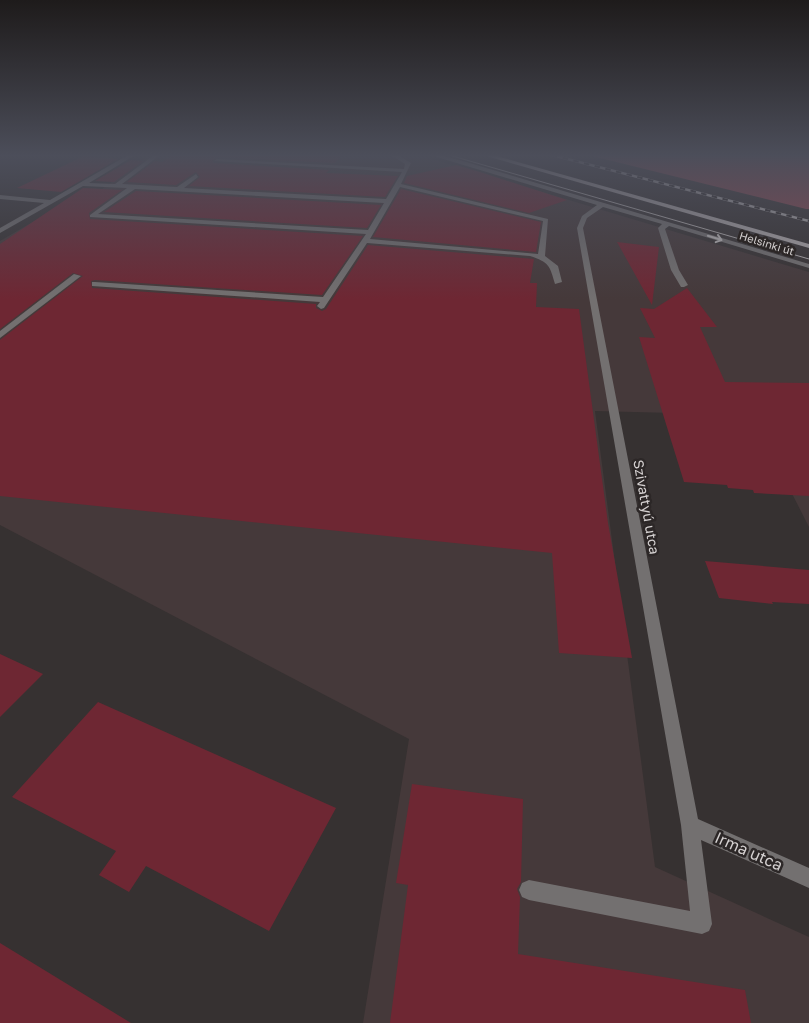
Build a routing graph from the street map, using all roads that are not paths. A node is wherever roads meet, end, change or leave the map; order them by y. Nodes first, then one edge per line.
1 (50, 203) edge
2 (111, 203) edge
3 (386, 203) edge
4 (473, 203) edge
5 (593, 203) edge
6 (654, 203) edge
7 (680, 203) edge
8 (601, 205) junction
9 (668, 224) junction
10 (0, 230) edge
11 (370, 232) junction
12 (800, 235) dead end
13 (365, 241) junction
14 (809, 246) edge
15 (541, 258) junction
16 (809, 266) edge
17 (77, 276) dead end
18 (558, 282) dead end
19 (95, 284) dead end
20 (684, 285) dead end
21 (0, 335) edge
22 (690, 825) junction
23 (809, 878) edge
24 (530, 890) dead end

1 - 10 street
2 - 11 street
3 - 11 street
4 - 15 street
5 - 8 street, Helsinki út
6 - 14 main road, Helsinki út
7 - 12 main road, Helsinki út
8 - 9 street, Helsinki út
8 - 22 street, Szivattyú utca
9 -> 16 street, Helsinki út
9 - 20 street
11 - 13 street
13 - 15 street
13 - 19 street
15 - 18 street
17 - 21 street
22 - 23 street, Irma utca
22 - 24 street, Szivattyú utca

